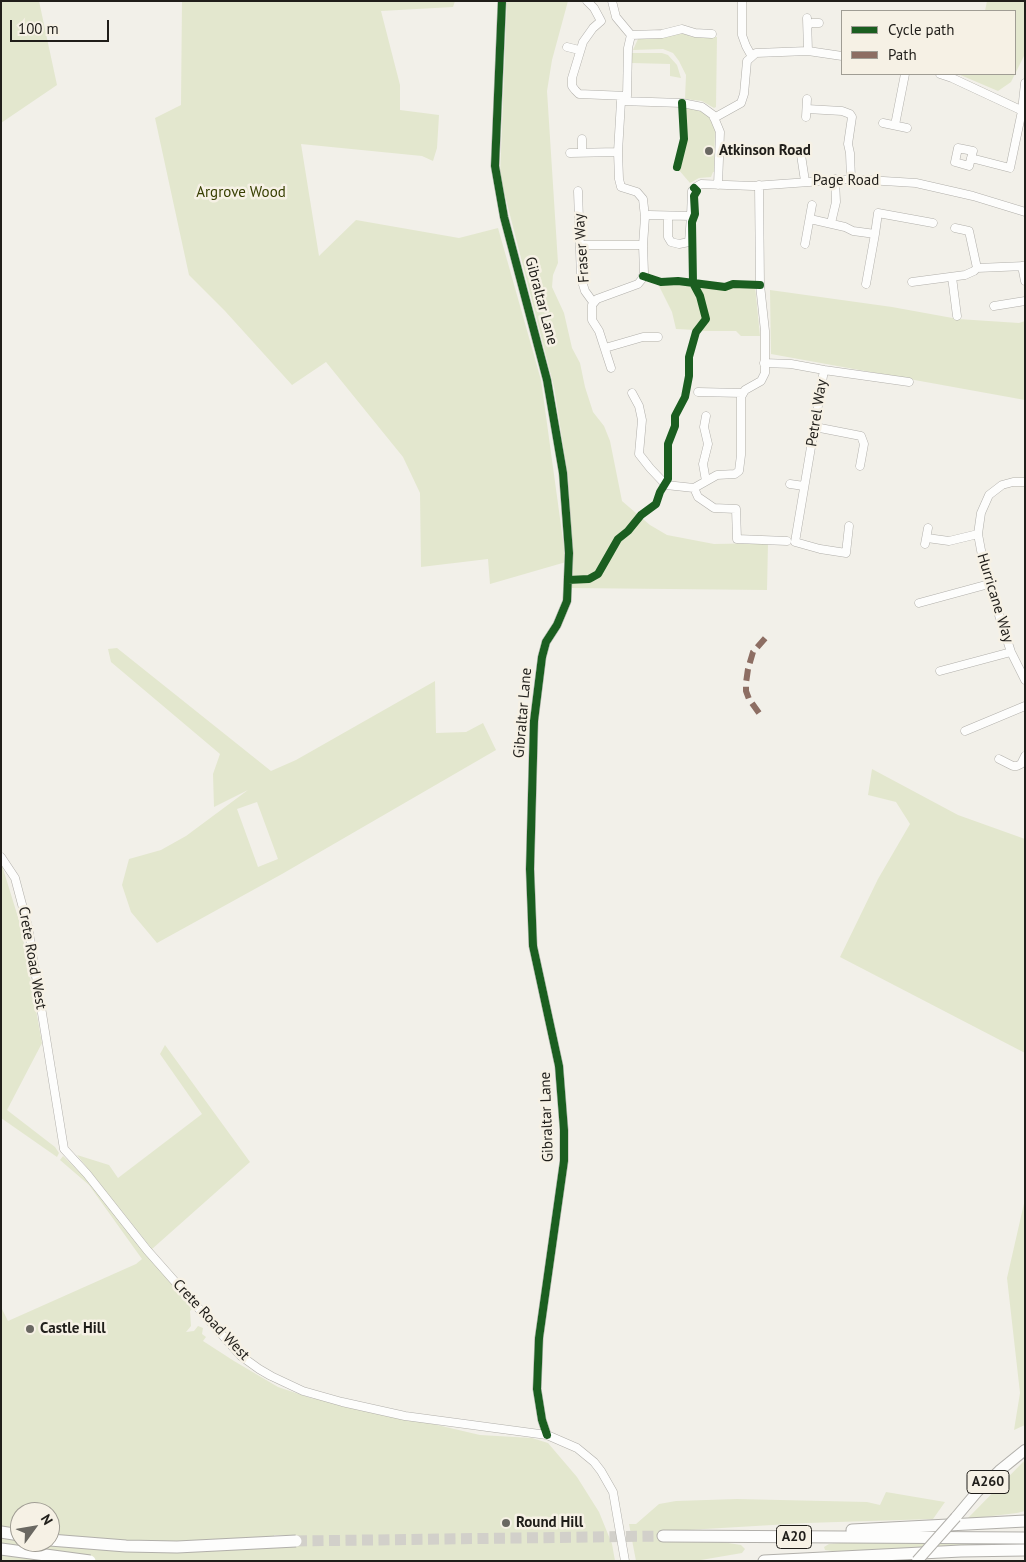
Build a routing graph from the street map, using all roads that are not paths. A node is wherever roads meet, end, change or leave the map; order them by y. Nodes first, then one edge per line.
1 (502, 1) edge
2 (587, 1) edge
3 (612, 1) edge
4 (742, 1) edge
5 (820, 23) dead end
6 (712, 34) dead end
7 (631, 35) junction
8 (567, 47) dead end
9 (579, 50) junction
10 (808, 51) junction
11 (751, 55) junction
12 (841, 56) edge
13 (905, 75) edge
14 (943, 75) edge
15 (1025, 84) edge
16 (624, 99) junction
17 (807, 99) dead end
18 (1023, 112) edge
19 (714, 118) junction
20 (883, 123) dead end
21 (895, 125) junction
22 (907, 128) dead end
23 (582, 139) dead end
24 (582, 152) junction
25 (618, 152) junction
26 (570, 153) dead end
27 (801, 155) dead end
28 (971, 158) dead end
29 (835, 179) junction
30 (851, 179) junction
31 (805, 181) junction
32 (718, 185) junction
33 (759, 185) junction
34 (578, 190) dead end
35 (812, 205) dead end
36 (1025, 212) edge
37 (668, 216) junction
38 (691, 216) junction
39 (646, 217) junction
40 (810, 219) junction
41 (831, 223) junction
42 (933, 223) dead end
43 (955, 228) dead end
44 (875, 234) junction
45 (805, 244) dead end
46 (581, 245) junction
47 (643, 245) junction
48 (1024, 266) edge
49 (976, 268) junction
50 (952, 278) junction
51 (1025, 281) edge
52 (912, 282) dead end
53 (866, 284) dead end
54 (1025, 301) edge
55 (594, 302) junction
56 (994, 306) dead end
57 (957, 316) dead end
58 (642, 328) dead end
59 (643, 337) junction
60 (658, 337) dead end
61 (605, 348) junction
62 (764, 363) junction
63 (611, 368) dead end
64 (824, 370) junction
65 (909, 382) dead end
66 (698, 392) dead end
67 (632, 393) dead end
68 (742, 393) junction
69 (706, 416) dead end
70 (815, 427) junction
71 (860, 466) dead end
72 (706, 480) junction
73 (1025, 482) edge
74 (790, 484) dead end
75 (804, 486) junction
76 (694, 488) junction
77 (849, 526) dead end
78 (928, 528) dead end
79 (978, 534) junction
80 (787, 541) dead end
81 (989, 584) junction
82 (919, 603) dead end
83 (1011, 652) junction
84 (940, 671) dead end
85 (1025, 680) edge
86 (1025, 706) edge
87 (965, 731) dead end
88 (1025, 756) edge
89 (999, 759) dead end
90 (1, 857) edge
91 (547, 1435) junction
92 (1025, 1450) edge
93 (1025, 1521) edge
94 (663, 1536) tunnel mouth
95 (768, 1536) junction
96 (1025, 1538) edge
97 (60, 1541) edge
98 (296, 1541) tunnel mouth
99 (1, 1550) edge
100 (1025, 1550) edge
101 (961, 1551) junction
102 (1025, 1557) edge
103 (90, 1561) edge
104 (625, 1561) edge
105 (764, 1561) edge
106 (917, 1561) edge

1 - 91 street, Gibraltar Lane
2 - 9 street
3 - 7 street
4 - 11 street
5 - 10 street
6 - 7 street
7 - 16 street
8 - 9 street
9 - 16 street
10 - 11 street
10 - 12 street
11 - 19 street
13 - 21 street
14 - 18 street
15 - 18 street
16 - 19 street
16 - 25 street
17 - 30 street
18 - 28 street
19 - 32 street
20 - 21 street
21 - 22 street
23 - 24 street
24 - 25 street
24 - 26 street
25 - 39 street
27 - 31 street
29 - 30 street, Page Road
29 - 31 street, Page Road
29 - 41 street
30 - 36 street, Page Road
31 - 33 street, Page Road
32 - 33 street, Page Road
32 - 38 street, Page Road
33 - 62 street
34 - 46 street, Fraser Way
35 - 40 street
37 - 38 street
37 - 38 street, Page Road
37 - 39 street
39 - 47 street
40 - 41 street
40 - 45 street
41 - 44 street
42 - 44 street
43 - 49 street
44 - 53 street
46 - 47 street
46 - 55 street, Fraser Way
47 - 55 street
48 - 49 street
48 - 51 street
49 - 50 street
50 - 52 street
50 - 57 street
54 - 56 street
55 - 61 street
58 - 59 street
59 - 60 street
59 - 61 street
61 - 63 street
62 - 64 street, Petrel Way
62 - 68 street
64 - 65 street
64 - 70 street, Petrel Way
66 - 68 street
67 - 76 street
68 - 72 street
69 - 72 street
70 - 71 street
70 - 75 street, Petrel Way
72 - 76 street
73 - 79 street, Hurricane Way
74 - 75 street
75 - 77 street, Petrel Way
76 - 80 street
78 - 79 street
79 - 81 street, Hurricane Way
81 - 82 street
81 - 83 street, Hurricane Way
83 - 84 street
83 - 85 street, Hurricane Way
86 - 87 street
88 - 89 street
90 - 91 street, Crete Road West
91 - 104 street, Crete Road West
92 - 106 main road, A260, bridge
93 - 95 highway
94 - 95 highway, A20
95 - 96 highway, A20
97 - 98 highway, bridge
99 - 103 highway, bridge
100 - 101 highway, A20
101 - 102 highway
101 - 105 highway, A20

